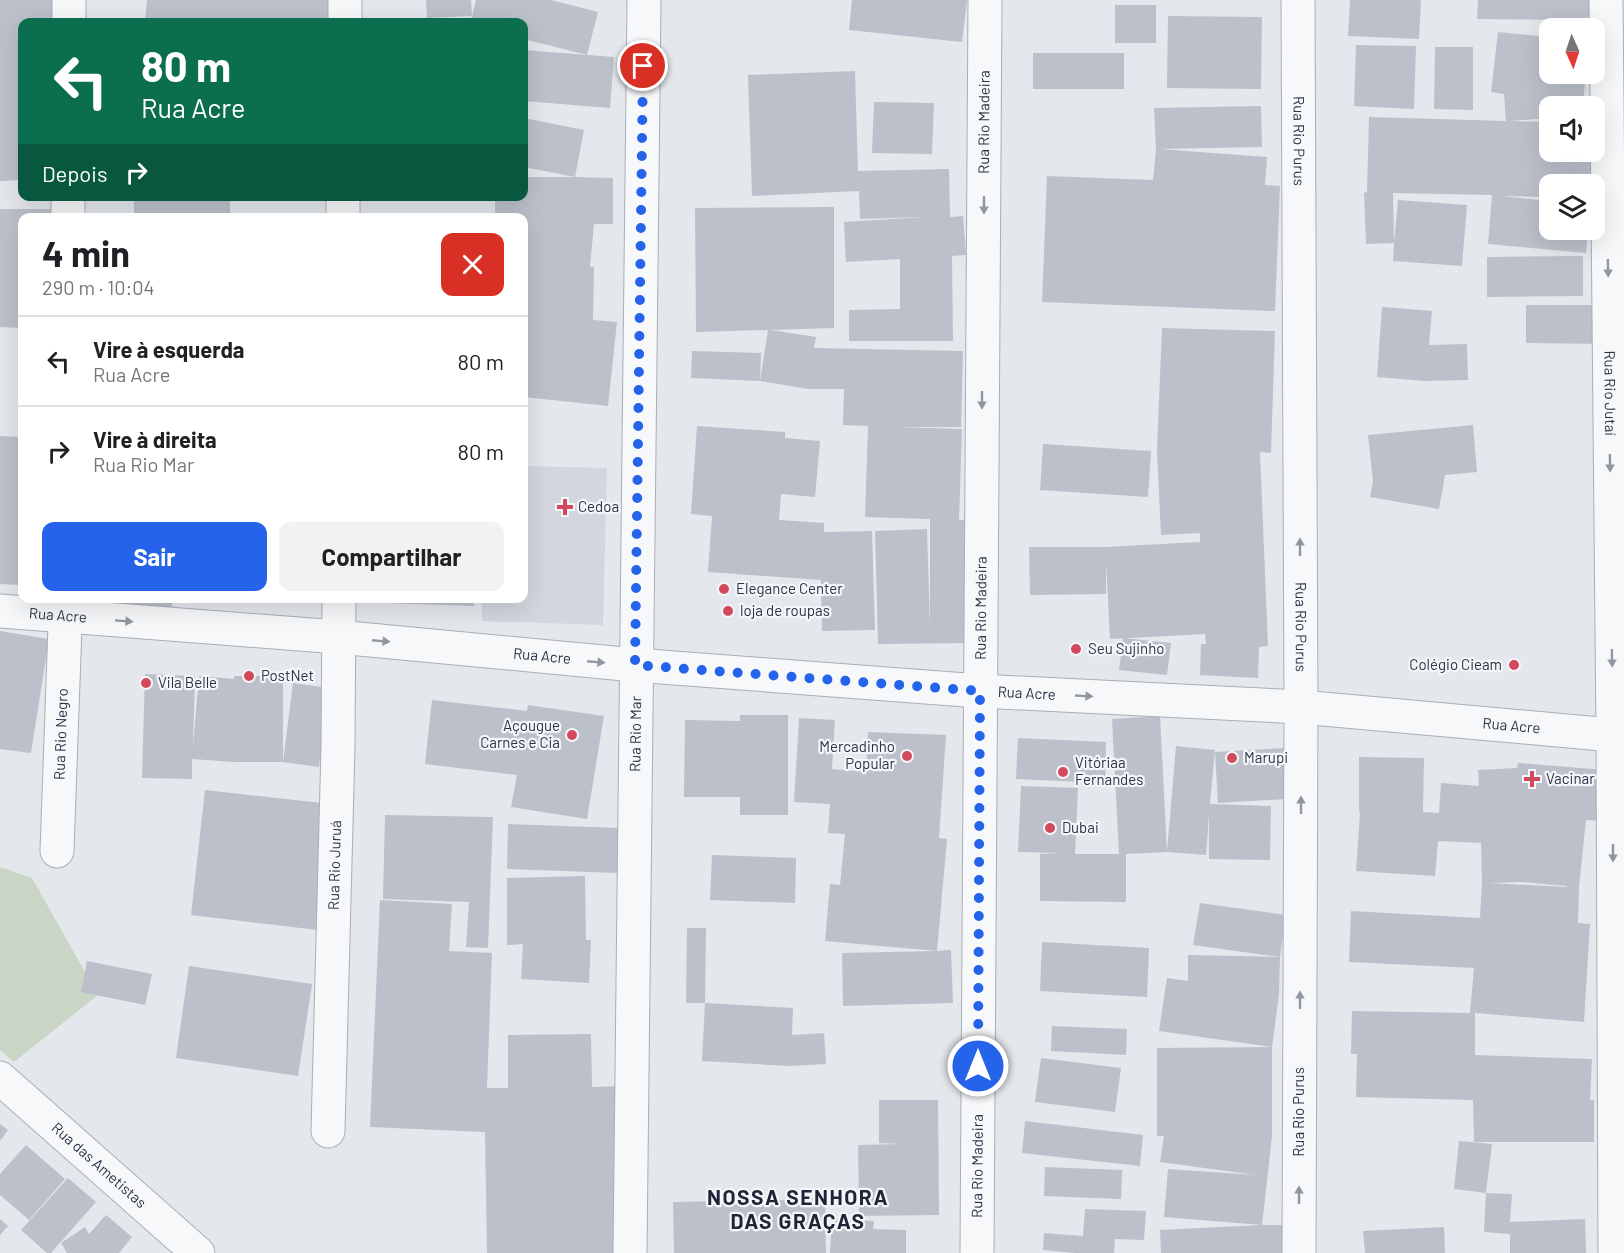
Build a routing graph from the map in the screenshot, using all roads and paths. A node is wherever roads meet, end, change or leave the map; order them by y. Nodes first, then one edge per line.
1 (69, 0) edge
2 (345, 0) edge
3 (644, 0) edge
4 (986, 0) edge
5 (1298, 0) edge
6 (1606, 0) edge
7 (69, 18) edge
8 (345, 18) edge
9 (339, 603) edge
10 (66, 608) edge
11 (0, 610) edge
12 (338, 637) junction
13 (635, 665) junction
14 (980, 691) junction
15 (1301, 707) junction
16 (1618, 735) edge
17 (57, 851) dead end
18 (0, 1078) edge
19 (328, 1131) dead end
20 (198, 1253) edge
21 (630, 1253) edge
22 (977, 1253) edge
23 (1299, 1253) edge
24 (1615, 1253) edge

1 - 7 street
2 - 8 street
3 - 13 street, Rua Rio Mar
4 -> 14 street, Rua Rio Madeira
15 -> 5 street, Rua Rio Purus
6 -> 16 street, Rua Rio Jutaí
9 - 12 street, Rua Rio Juruá
10 - 11 street, Rua Acre
10 -> 12 street, Rua Acre
10 - 17 street, Rua Rio Negro
12 -> 13 street, Rua Acre
12 - 19 street, Rua Rio Juruá
13 - 14 street, Rua Acre
13 - 21 street, Rua Rio Mar
14 -> 15 street, Rua Acre
14 - 22 street, Rua Rio Madeira
15 - 16 street, Rua Acre
23 -> 15 street, Rua Rio Purus
16 -> 24 street, Rua Rio Jutaí
18 - 20 street, Rua das Ametistas

